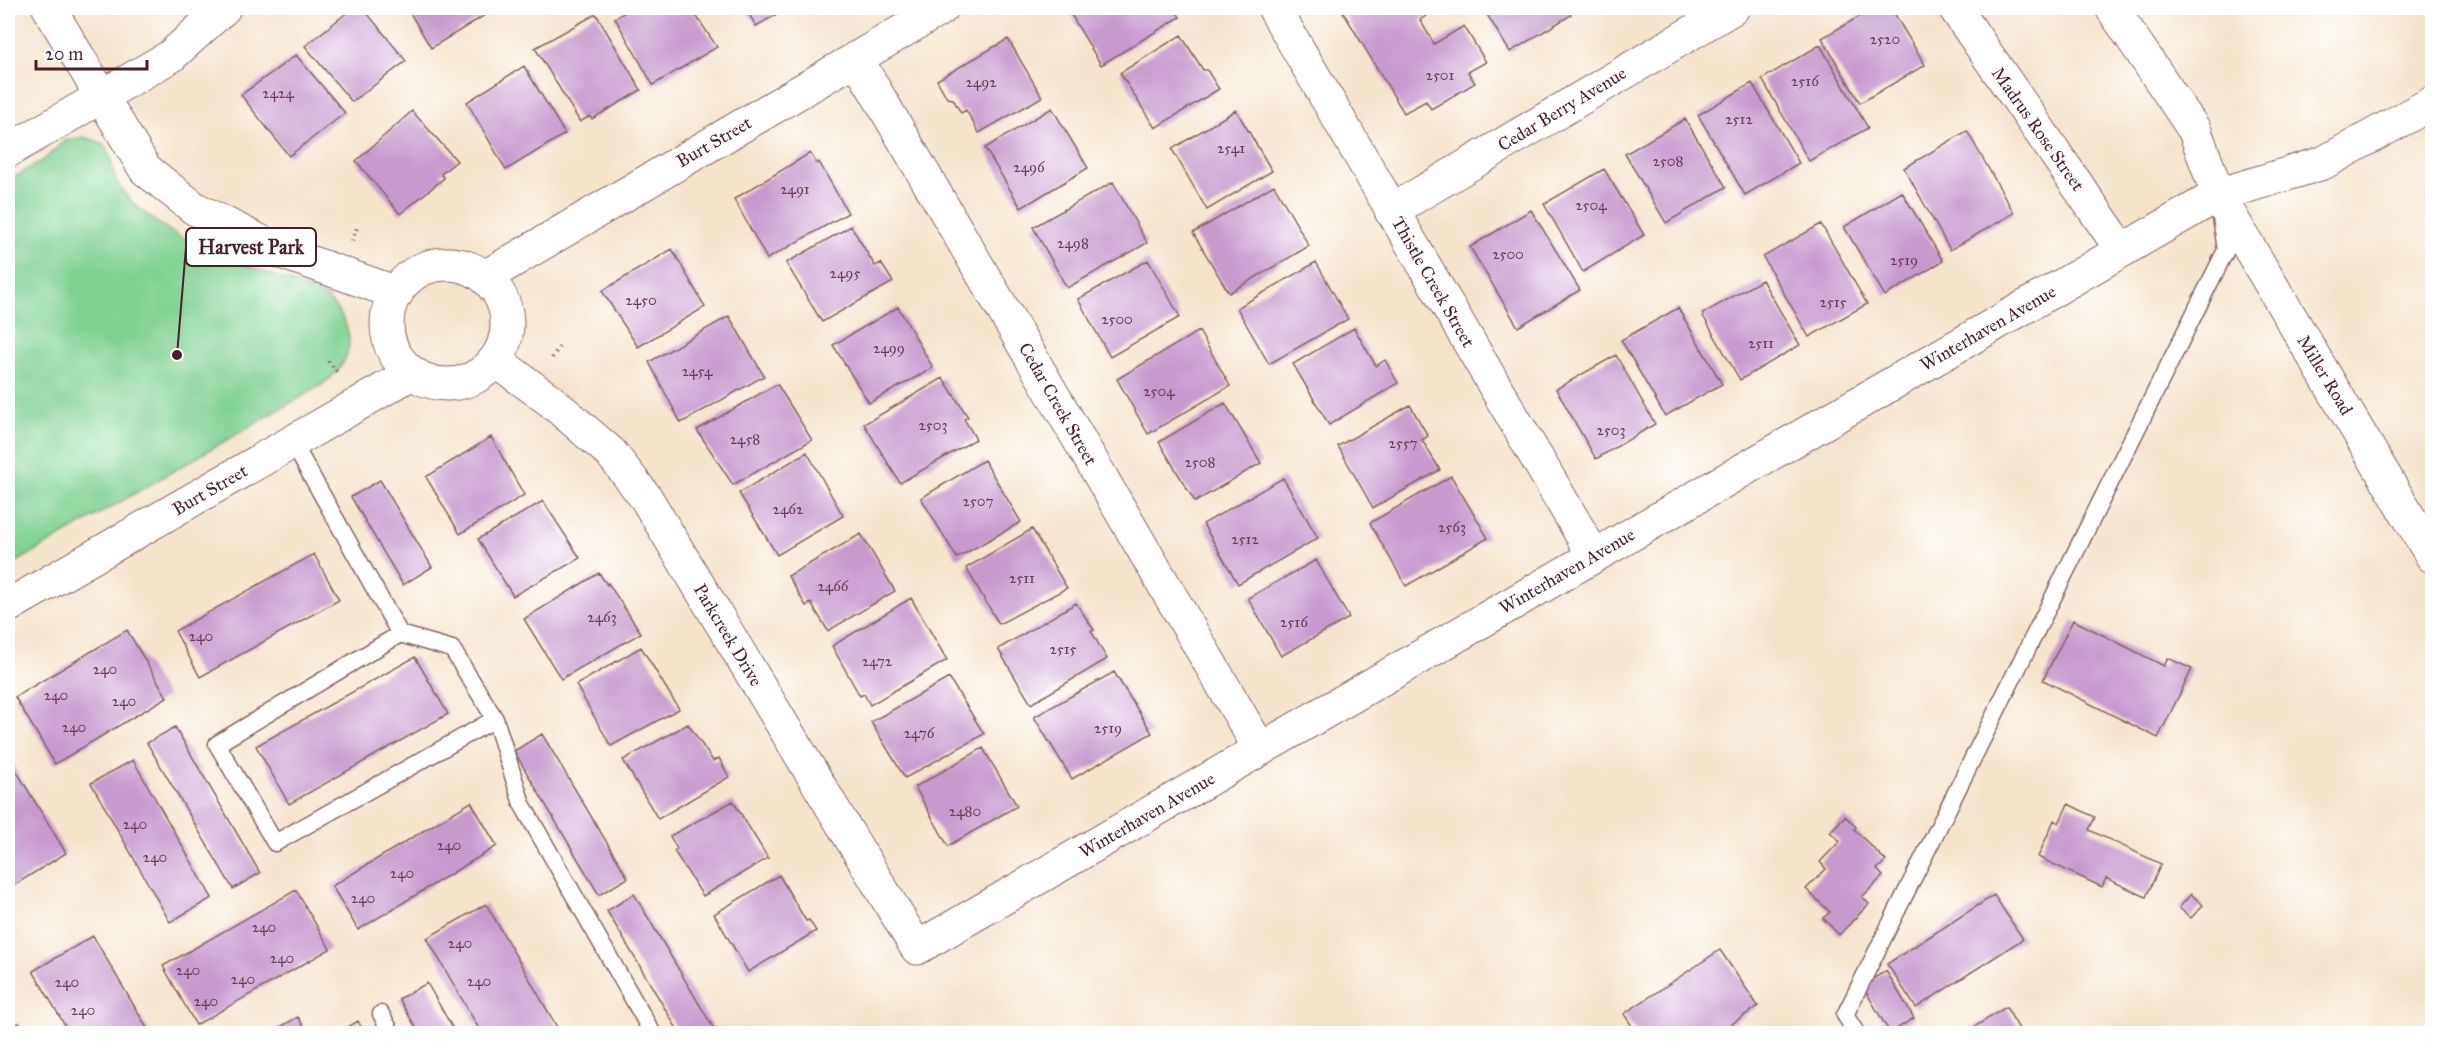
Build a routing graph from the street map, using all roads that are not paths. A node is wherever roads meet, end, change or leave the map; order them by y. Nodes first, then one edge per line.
1 (49, 8) edge
2 (224, 8) edge
3 (942, 8) edge
4 (1274, 8) edge
5 (1733, 8) edge
6 (1955, 8) edge
7 (2112, 8) edge
8 (856, 58) junction
9 (101, 96) junction
10 (2433, 103) edge
11 (8, 151) edge
12 (2218, 195) junction
13 (1391, 210) junction
14 (2122, 250) junction
15 (485, 277) junction
16 (397, 293) junction
17 (495, 360) junction
18 (412, 373) junction
19 (293, 443) junction
20 (1594, 556) junction
21 (2433, 556) edge
22 (8, 606) edge
23 (400, 634) junction
24 (495, 719) junction
25 (1260, 749) junction
26 (917, 948) joint
27 (381, 1014) dead end
28 (392, 1034) edge
29 (653, 1034) edge
30 (1857, 1034) edge

1 - 9 street
2 - 9 street
3 - 8 street, Burt Street
4 - 13 street, Thistle Creek Street
5 - 13 street, Cedar Berry Avenue
6 - 14 street, Madrus Rose Street
7 - 12 street, Miller Road
8 - 15 street, Burt Street
8 - 25 street, Cedar Creek Street
9 - 11 street
9 - 16 street
10 - 12 street, Winterhaven Avenue
12 - 14 street, Winterhaven Avenue
12 - 21 street, Miller Road
12 - 30 lane
13 - 20 street, Thistle Creek Street
14 - 20 street, Winterhaven Avenue
15 - 16 street
15 - 17 street
16 - 18 street
17 - 18 street
17 - 26 street, Parkcreek Drive
18 - 19 street, Burt Street
19 - 22 street, Burt Street
19 - 23 lane
20 - 25 street, Winterhaven Avenue
23 - 24 lane
23 - 24 lane
24 - 29 lane
25 - 26 street, Winterhaven Avenue
27 - 28 lane

